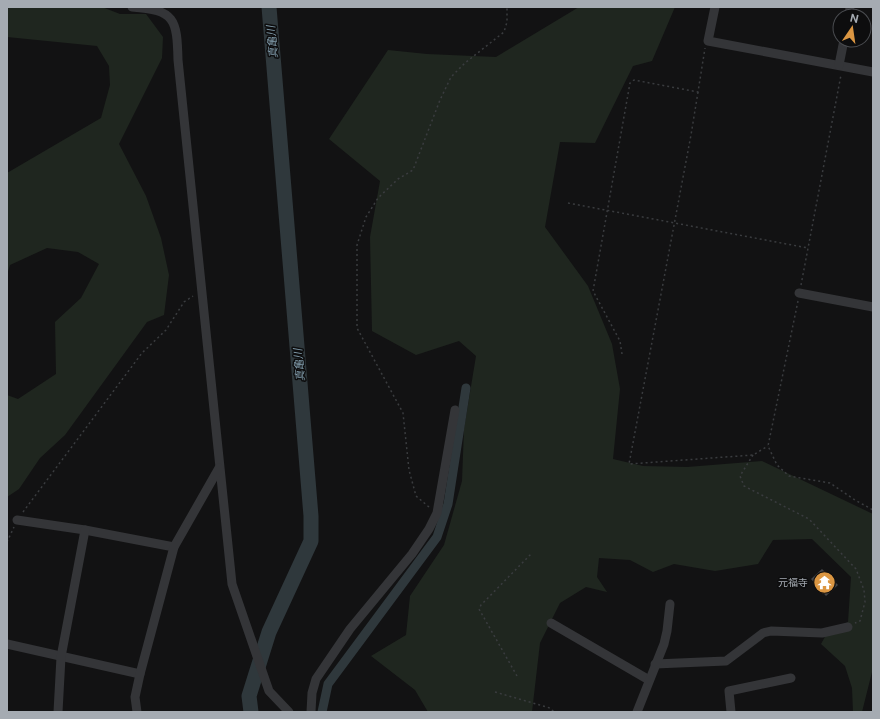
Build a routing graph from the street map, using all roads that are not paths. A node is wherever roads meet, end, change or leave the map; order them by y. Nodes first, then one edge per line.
1 (132, 7) edge
2 (715, 7) edge
3 (843, 48) edge
4 (841, 66) junction
5 (873, 72) edge
6 (799, 292) road end
7 (873, 307) edge
8 (455, 410) dead end
9 (219, 468) junction
10 (17, 520) road end
11 (85, 530) junction
12 (174, 548) junction
13 (670, 604) dead end
14 (551, 623) dead end
15 (848, 627) road end
16 (7, 644) edge
17 (61, 657) junction
18 (655, 664) junction
19 (140, 674) junction
20 (791, 678) dead end
21 (649, 680) junction
22 (58, 712) edge
23 (136, 712) edge
24 (289, 712) edge
25 (311, 712) edge
26 (637, 712) edge
27 (732, 712) edge

1 - 9 street
2 - 4 street
3 - 4 street
4 - 5 street
6 - 7 street
8 - 25 street
9 - 12 street
9 - 24 street
10 - 11 street
11 - 12 street
11 - 17 street
12 - 19 street
13 - 18 street
14 - 21 street
15 - 18 street
16 - 17 street
17 - 19 street
17 - 22 street
18 - 21 street
19 - 23 street
20 - 27 street
21 - 26 street

